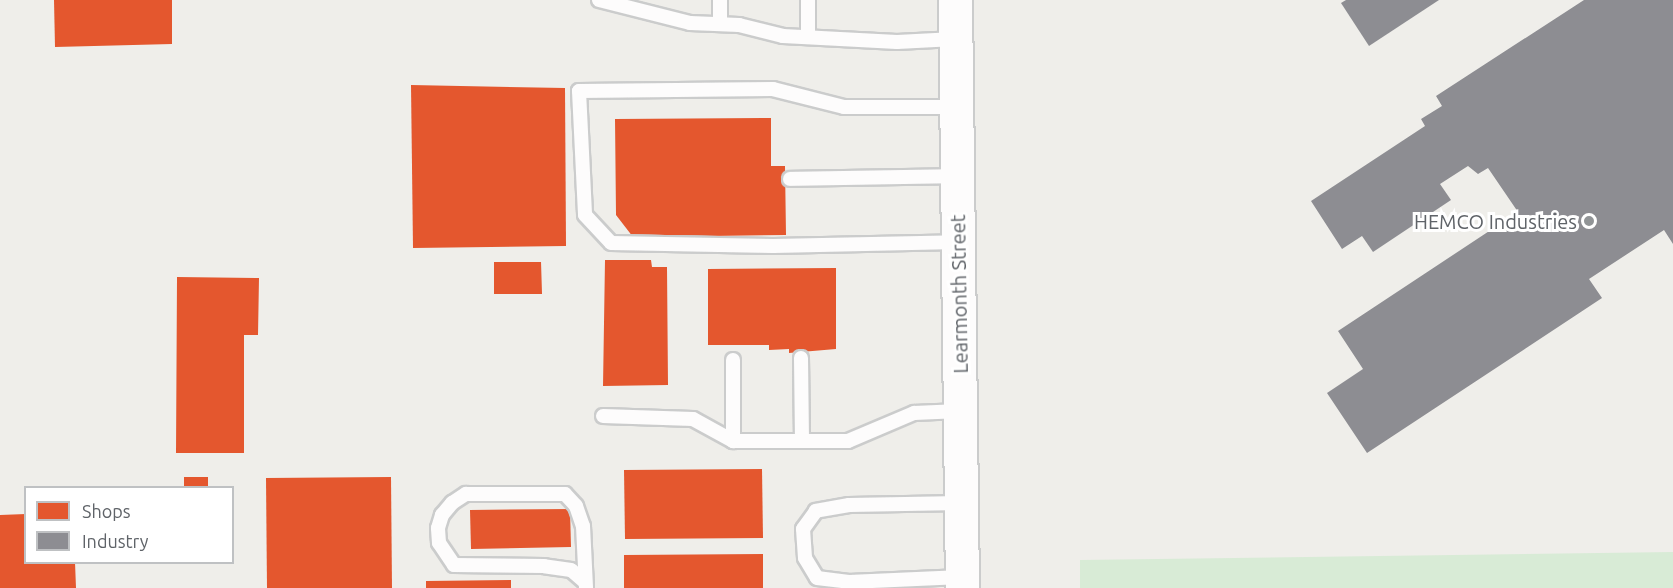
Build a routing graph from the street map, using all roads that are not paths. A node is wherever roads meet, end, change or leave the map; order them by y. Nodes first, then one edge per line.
1 (599, 0) edge
2 (720, 0) edge
3 (808, 0) edge
4 (955, 0) edge
5 (720, 24) junction
6 (808, 36) junction
7 (955, 39) junction
8 (956, 107) junction
9 (957, 176) junction
10 (790, 179) dead end
11 (958, 242) junction
12 (801, 358) dead end
13 (733, 360) dead end
14 (960, 411) junction
15 (603, 416) dead end
16 (733, 441) junction
17 (802, 441) junction
18 (961, 503) junction
19 (812, 583) edge
20 (962, 583) edge
21 (585, 585) edge

1 - 5 lane
2 - 5 lane
3 - 6 lane
4 - 7 street, Learmonth Street
5 - 6 lane
6 - 7 lane
7 - 8 street, Learmonth Street
8 - 9 street, Learmonth Street
8 - 11 lane
9 - 10 lane
9 - 11 street, Learmonth Street
11 - 14 street, Learmonth Street
12 - 17 lane
13 - 16 lane
14 - 17 lane
14 - 18 street, Learmonth Street
15 - 16 lane
16 - 17 lane
18 - 19 lane
18 - 20 street, Learmonth Street
19 - 20 lane
21 - 21 lane

